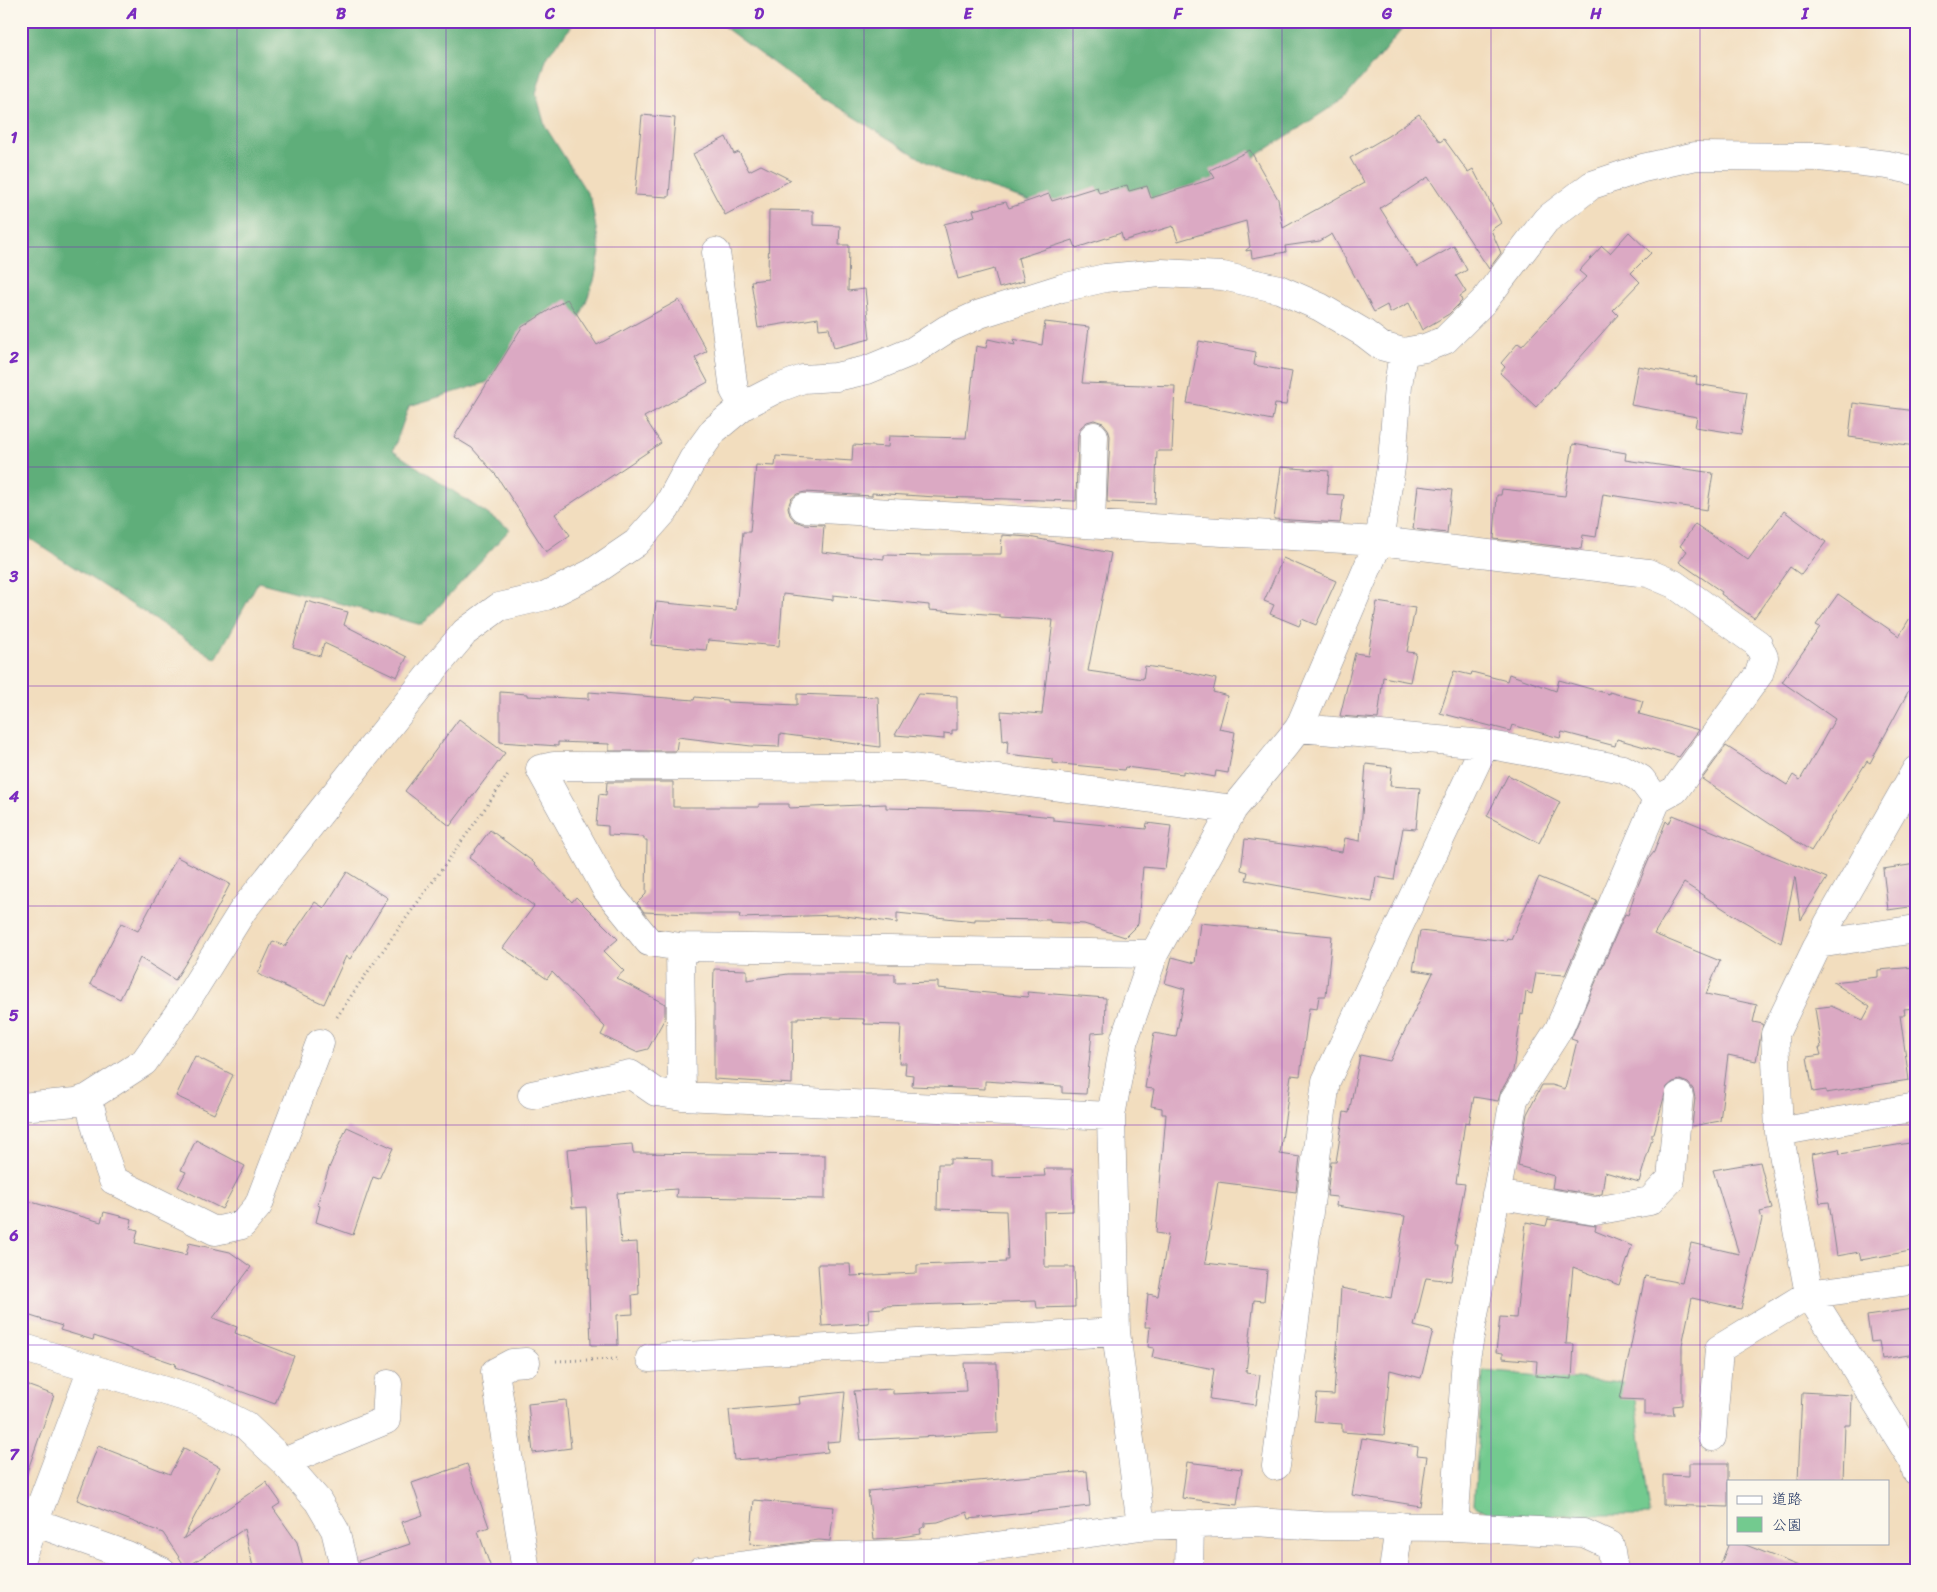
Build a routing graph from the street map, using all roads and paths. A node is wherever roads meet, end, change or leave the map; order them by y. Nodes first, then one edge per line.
1 (1916, 170) edge
2 (716, 252) dead end
3 (1403, 352) junction
4 (743, 406) junction
5 (1094, 436) dead end
6 (804, 508) dead end
7 (1091, 524) junction
8 (1379, 541) junction
9 (1299, 728) junction
10 (1485, 744) junction
11 (540, 769) junction
12 (1916, 770) edge
13 (1657, 800) junction
14 (1233, 809) junction
15 (1916, 929) edge
16 (1818, 944) junction
17 (680, 947) junction
18 (1154, 954) junction
19 (320, 1043) joint
20 (532, 1095) dead end
21 (682, 1096) junction
22 (1679, 1096) dead end
23 (88, 1098) junction
24 (21, 1107) edge
25 (1916, 1107) edge
26 (1111, 1116) junction
27 (1779, 1132) junction
28 (1496, 1194) junction
29 (1916, 1280) edge
30 (1809, 1294) junction
31 (1116, 1332) junction
32 (21, 1347) edge
33 (650, 1358) joint
34 (526, 1362) joint
35 (92, 1370) junction
36 (388, 1384) dead end
37 (1712, 1437) dead end
38 (284, 1462) junction
39 (1915, 1465) edge
40 (1276, 1466) dead end
41 (34, 1522) junction
42 (1190, 1524) junction
43 (1141, 1526) junction
44 (1399, 1526) junction
45 (1454, 1527) junction
46 (21, 1558) edge
47 (979, 1559) edge
48 (810, 1564) edge
49 (162, 1571) edge
50 (346, 1571) edge
51 (526, 1571) edge
52 (700, 1571) edge
53 (1189, 1571) edge
54 (1393, 1571) edge
55 (1614, 1571) edge

1 - 3 street
2 - 4 street
3 - 4 street
3 - 8 street
4 - 23 street
5 - 7 street
6 - 7 street
7 - 8 street
8 - 9 street
8 - 13 street
9 - 10 street
9 - 14 street
10 - 13 street
10 - 40 street
11 - 14 street
11 - 17 street
11 - 19 path
12 - 16 street
13 - 28 street
14 - 18 street
15 - 16 street
16 - 27 street
17 - 18 street
17 - 21 street
18 - 26 street
19 - 23 street
20 - 21 street
21 - 26 street
22 - 28 street
23 - 24 street
25 - 27 street
26 - 31 street
27 - 30 street
28 - 45 street
29 - 30 street
30 - 37 street
30 - 39 street
31 - 33 street
31 - 43 street
32 - 35 street
33 - 34 path
34 - 51 street
35 - 38 street
35 - 41 street
36 - 38 street
38 - 50 street
41 - 46 street
41 - 49 street
42 - 43 street
42 - 44 street
42 - 53 street
43 - 47 street
44 - 45 street
44 - 54 street
45 - 55 street
47 - 48 street
48 - 52 street

